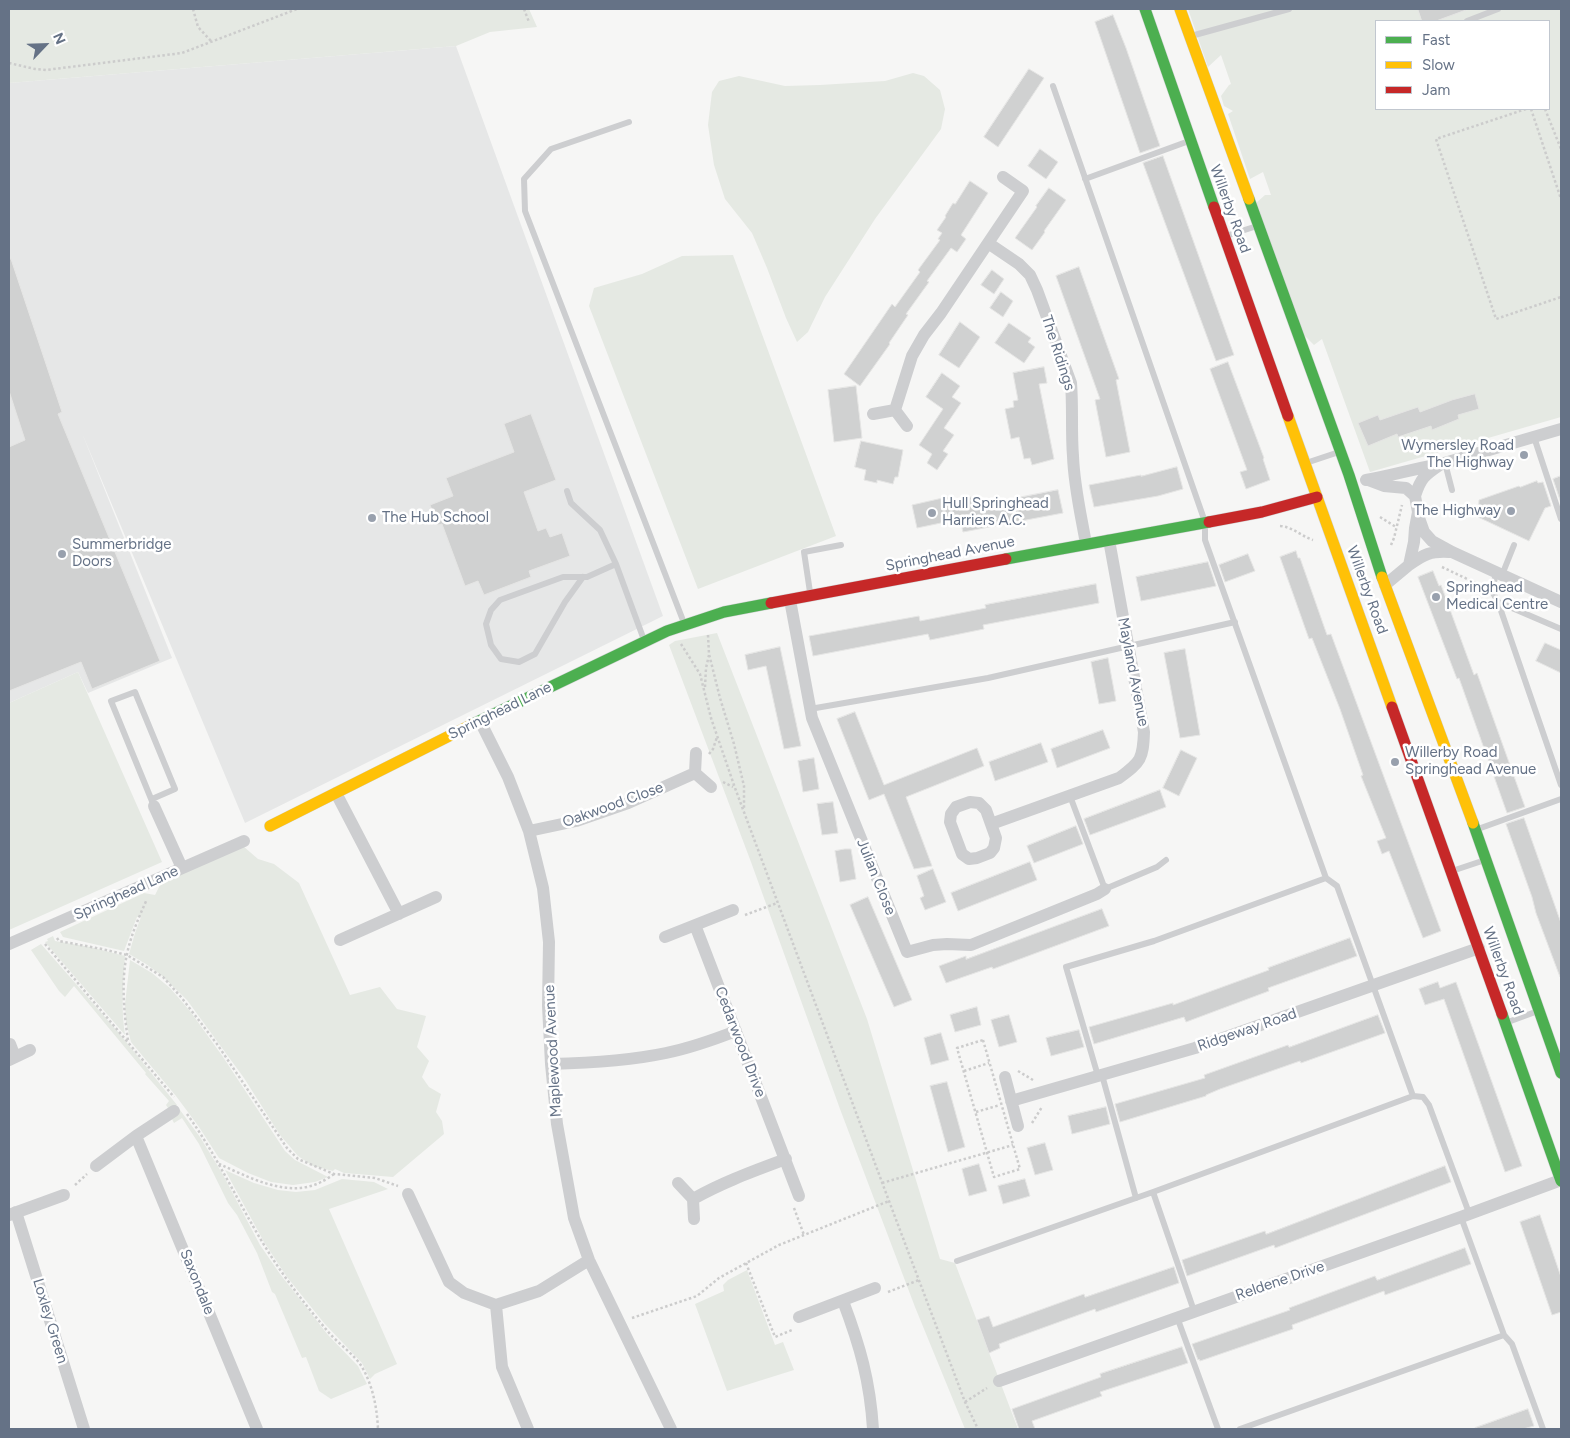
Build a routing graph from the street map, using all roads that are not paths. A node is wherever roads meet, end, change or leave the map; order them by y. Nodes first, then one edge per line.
1 (1145, 9) edge
2 (1180, 9) edge
3 (1289, 9) edge
4 (1498, 9) edge
5 (1469, 20) edge
6 (1190, 36) junction
7 (1053, 86) dead end
8 (629, 122) dead end
9 (1190, 140) junction
10 (1003, 177) dead end
11 (1086, 179) junction
12 (1258, 225) junction
13 (1224, 236) junction
14 (988, 244) junction
15 (895, 410) junction
16 (873, 414) dead end
17 (907, 426) dead end
18 (1561, 429) edge
19 (1534, 437) junction
20 (1340, 452) junction
21 (1306, 463) junction
22 (1443, 463) junction
23 (1349, 475) junction
24 (1366, 480) junction
25 (1452, 490) dead end
26 (567, 491) dead end
27 (1415, 496) junction
28 (1317, 497) junction
29 (1418, 515) junction
30 (1561, 519) edge
31 (1205, 522) junction
32 (1109, 540) junction
33 (1086, 544) junction
34 (841, 545) dead end
35 (1514, 545) dead end
36 (1452, 552) junction
37 (616, 564) junction
38 (1410, 565) junction
39 (1499, 574) junction
40 (583, 577) junction
41 (1385, 584) junction
42 (811, 596) junction
43 (790, 600) junction
44 (1498, 602) junction
45 (1561, 602) edge
46 (736, 609) joint
47 (1235, 622) junction
48 (684, 624) junction
49 (1561, 629) edge
50 (644, 641) junction
51 (1128, 647) junction
52 (810, 709) junction
53 (480, 721) junction
54 (696, 753) dead end
55 (695, 773) junction
56 (1561, 785) edge
57 (711, 787) dead end
58 (336, 793) junction
59 (1070, 796) junction
60 (1561, 799) edge
61 (153, 802) junction
62 (991, 824) junction
63 (270, 826) dead end
64 (1476, 830) junction
65 (529, 831) junction
66 (244, 841) dead end
67 (1166, 860) dead end
68 (1487, 860) junction
69 (182, 868) junction
70 (1451, 871) junction
71 (1326, 878) junction
72 (1105, 889) junction
73 (436, 897) dead end
74 (734, 910) road end
75 (399, 914) junction
76 (695, 925) junction
77 (665, 937) dead end
78 (340, 940) dead end
79 (9, 944) edge
80 (1479, 948) junction
81 (1373, 986) junction
82 (1539, 1010) junction
83 (1506, 1022) junction
84 (736, 1031) junction
85 (10, 1044) edge
86 (30, 1050) dead end
87 (12, 1058) edge
88 (550, 1064) junction
89 (1005, 1072) road end
90 (1561, 1073) edge
91 (1100, 1076) junction
92 (1413, 1096) junction
93 (1006, 1103) junction
94 (178, 1109) road end
95 (1019, 1131) road end
96 (136, 1136) junction
97 (786, 1159) junction
98 (96, 1166) road end
99 (1561, 1181) edge
100 (678, 1183) dead end
101 (1153, 1192) junction
102 (408, 1194) road end
103 (64, 1195) road end
104 (800, 1196) road end
105 (1136, 1198) junction
106 (693, 1199) junction
107 (12, 1214) edge
108 (1465, 1215) junction
109 (694, 1219) dead end
110 (590, 1260) junction
111 (956, 1261) dead end
112 (875, 1288) road end
113 (843, 1301) junction
114 (496, 1305) junction
115 (1194, 1311) junction
116 (799, 1317) road end
117 (1177, 1317) junction
118 (1504, 1335) junction
119 (999, 1381) road end
120 (84, 1429) edge
121 (257, 1429) edge
122 (528, 1429) edge
123 (671, 1429) edge
124 (872, 1429) edge
125 (1218, 1429) edge
126 (1240, 1429) edge
127 (1543, 1429) edge

1 - 9 street, Willerby Road
2 - 6 street, Willerby Road
3 - 6 lane
4 - 5 lane
6 - 12 street, Willerby Road
7 - 11 lane
8 - 48 lane
9 - 11 lane
9 - 13 street, Willerby Road
10 - 14 street
11 - 31 lane
12 - 13 lane
12 - 20 street, Willerby Road
13 - 21 street, Willerby Road
14 - 15 street
14 - 33 street, The Ridings
15 - 16 street
15 - 17 street
18 - 19 street
19 - 22 street
19 - 30 lane
20 - 21 lane
20 - 23 street, Willerby Road
21 - 28 street, Willerby Road
22 - 24 street
22 - 25 lane
22 - 27 street
23 - 24 street
23 - 41 street, Willerby Road
24 - 27 street
26 - 37 lane
27 - 29 street
28 - 31 street, Springhead Avenue
28 - 70 street, Willerby Road
29 - 36 street
29 - 38 street
31 - 32 street, Springhead Avenue
31 - 47 lane
32 - 33 street, Springhead Avenue
32 - 51 street, Mayland Avenue
33 - 42 street, Springhead Avenue
34 - 42 lane
35 - 39 lane
36 - 38 street
36 - 39 street
37 - 40 lane
37 - 50 lane
38 - 41 street
39 - 44 lane
39 - 45 street
40 - 40 lane
41 - 64 street, Willerby Road
42 - 43 street, Springhead Avenue
43 - 46 street, Springhead Avenue
43 - 52 street, Julian Close
44 - 49 lane
44 - 56 lane
46 - 48 street, Springhead Lane
47 - 51 lane
47 - 71 lane
48 - 50 street, Springhead Lane
50 - 53 street, Springhead Lane
51 - 52 lane
51 - 59 street, Mayland Avenue
52 - 72 street, Julian Close
53 - 58 street, Springhead Lane
53 - 65 street, Maplewood Avenue
54 - 55 street
55 - 57 street
55 - 65 street, Oakwood Close
58 - 63 street, Springhead Lane
58 - 75 street
59 - 62 street, Mayland Avenue
59 - 72 lane
60 - 64 lane
61 - 61 lane
61 - 69 street
62 - 62 street
64 - 68 street, Willerby Road
65 - 88 street, Maplewood Avenue
66 - 69 street, Springhead Lane
67 - 72 lane
68 - 70 lane
68 - 82 street, Willerby Road
69 - 79 street, Springhead Lane
70 - 80 street, Willerby Road
71 - 81 lane
71 - 91 lane
73 - 75 street
74 - 76 street
75 - 78 street
76 - 77 street
76 - 84 street, Cedarwood Drive
80 - 81 street, Ridgeway Road
80 - 83 street, Willerby Road
81 - 91 street, Ridgeway Road
81 - 92 lane
82 - 83 lane
82 - 90 street, Willerby Road
83 - 99 street, Willerby Road
84 - 88 street
84 - 97 street, Cedarwood Drive
85 - 87 street
86 - 87 street
88 - 110 street, Maplewood Avenue
89 - 93 street
91 - 93 street, Ridgeway Road
91 - 105 lane
92 - 101 lane
92 - 108 lane
93 - 95 street
94 - 96 street
96 - 98 street
96 - 121 street, Saxondale
97 - 104 street, Cedarwood Drive
97 - 106 street
99 - 108 street, Reldene Drive
100 - 106 street
101 - 105 lane
101 - 115 lane
102 - 114 street
103 - 107 street, Loxley Green
105 - 111 lane
106 - 109 street
107 - 120 street, Loxley Green
108 - 115 street, Reldene Drive
108 - 118 lane
110 - 114 street
110 - 123 street, Maplewood Avenue
112 - 113 street
113 - 116 street
113 - 124 street
114 - 122 street
115 - 117 street, Reldene Drive
117 - 119 street, Reldene Drive
117 - 125 lane
118 - 126 lane
118 - 127 lane

